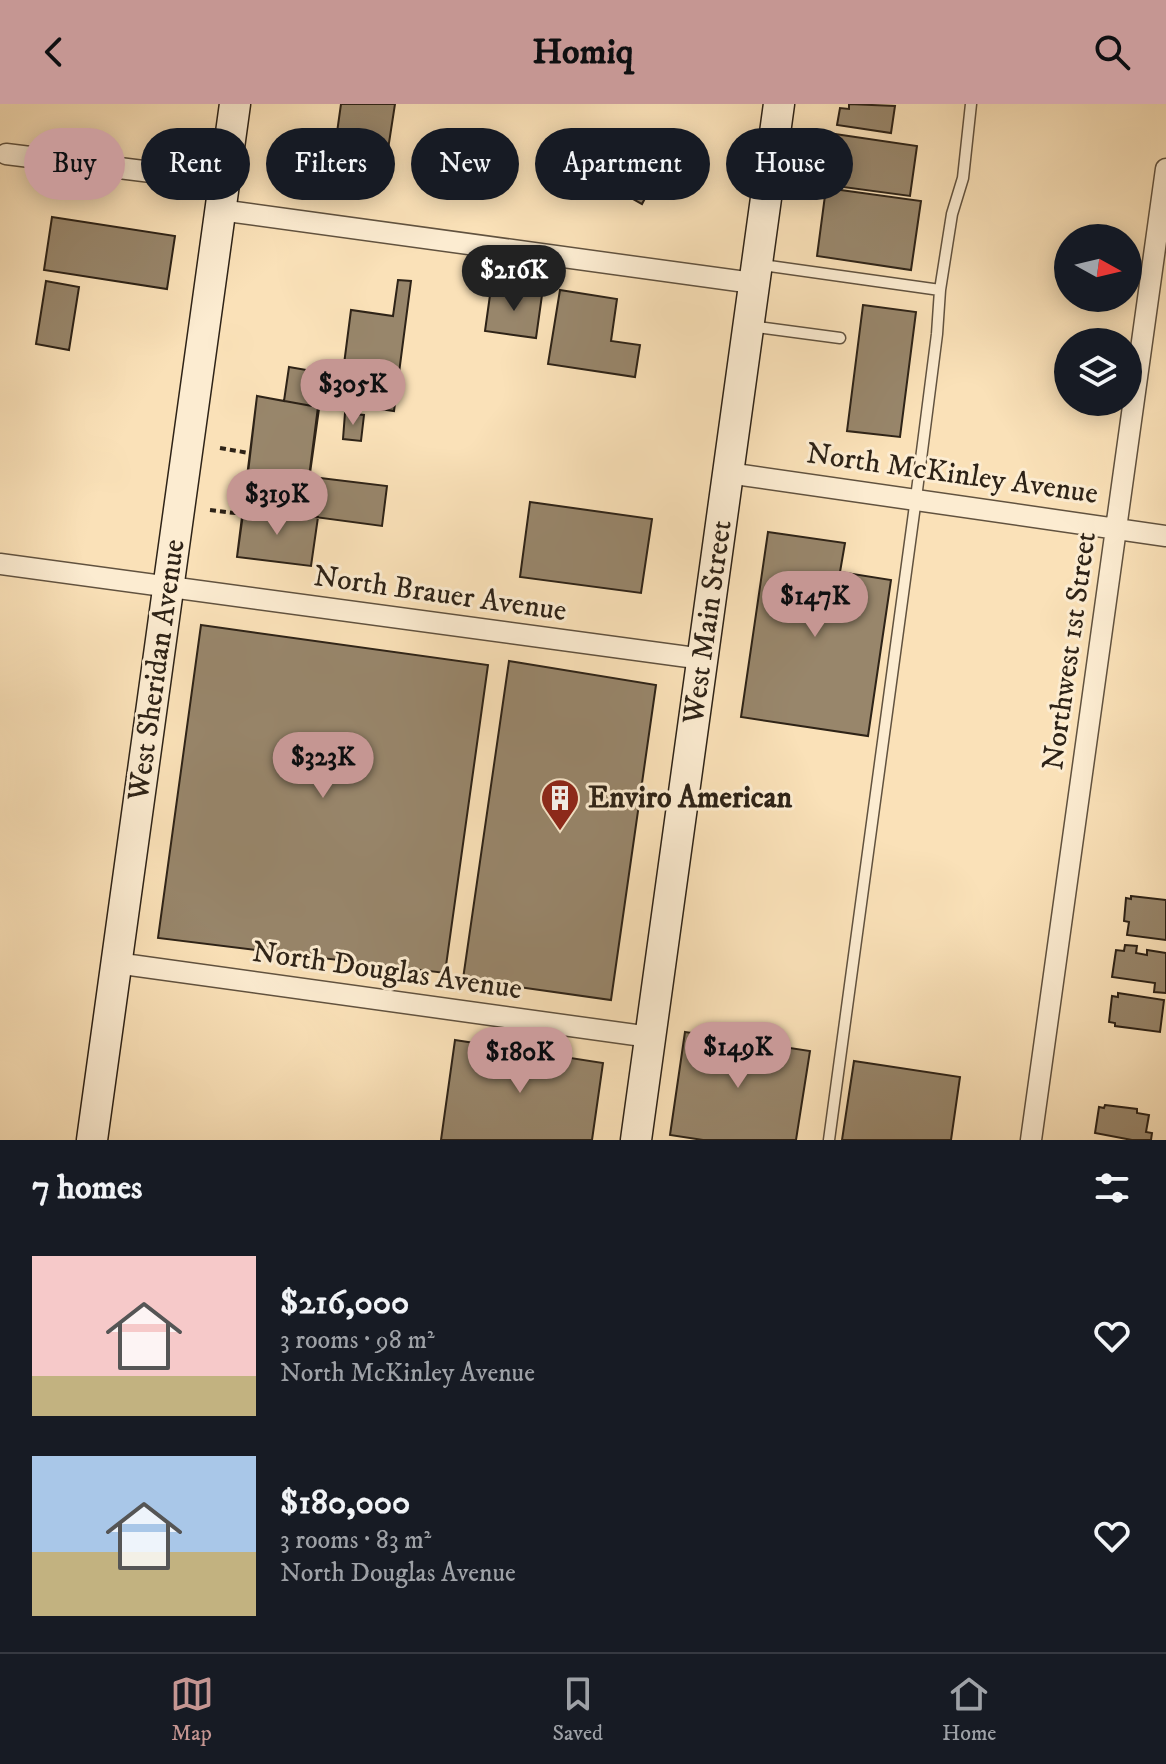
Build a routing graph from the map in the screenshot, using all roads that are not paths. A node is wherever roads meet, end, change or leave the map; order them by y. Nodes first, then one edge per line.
1 (235, 104) edge
2 (779, 104) edge
3 (971, 104) edge
4 (232, 128) edge
5 (6, 154) dead end
6 (1166, 169) edge
7 (141, 180) edge
8 (250, 199) edge
9 (221, 200) edge
10 (754, 274) junction
11 (940, 290) junction
12 (748, 326) junction
13 (840, 338) dead end
14 (728, 473) junction
15 (916, 498) junction
16 (1117, 528) junction
17 (1166, 536) edge
18 (0, 564) edge
19 (168, 585) junction
20 (703, 659) junction
21 (116, 963) junction
22 (650, 1037) junction
23 (92, 1140) edge
24 (636, 1140) edge
25 (829, 1140) edge
26 (1031, 1140) edge

1 - 4 main road, West Sheridan Avenue
2 - 10 main road, West Main Street
3 - 11 lane
5 - 7 street
6 - 16 street, Northwest 1st Street
8 - 10 street
9 - 19 main road, West Sheridan Avenue
10 - 11 lane
10 - 12 main road, West Main Street
11 - 15 lane
12 - 13 lane
12 - 14 main road, West Main Street
14 - 15 street, North McKinley Avenue
14 - 20 main road, West Main Street
15 - 16 street, North McKinley Avenue
15 - 25 lane
16 - 17 street, North McKinley Avenue
16 - 26 street, Northwest 1st Street
18 - 19 street, North Brauer Avenue
19 - 20 street, North Brauer Avenue
19 - 21 main road, West Sheridan Avenue
20 - 22 main road, West Main Street
21 - 22 street, North Douglas Avenue
21 - 23 main road, West Sheridan Avenue
22 - 24 main road, West Main Street

